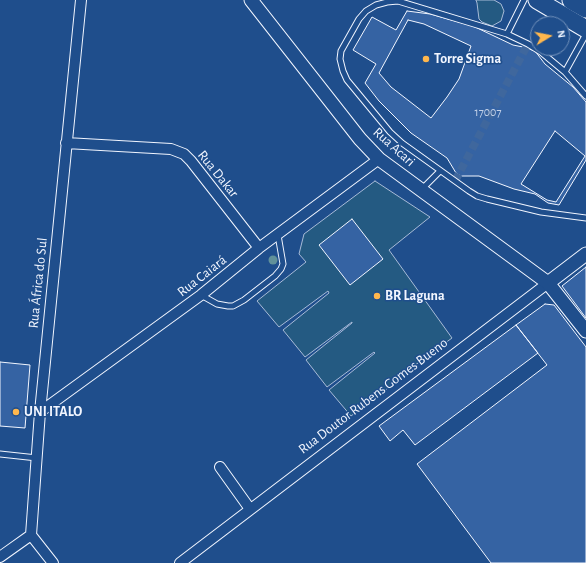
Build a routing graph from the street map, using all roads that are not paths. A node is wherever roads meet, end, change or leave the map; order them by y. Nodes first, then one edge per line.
1 (81, 0) edge
2 (251, 0) edge
3 (524, 0) edge
4 (537, 0) edge
5 (572, 0) edge
6 (586, 8) edge
7 (586, 29) edge
8 (507, 34) junction
9 (586, 34) edge
10 (565, 72) junction
11 (586, 96) edge
12 (66, 143) junction
13 (379, 159) junction
14 (440, 170) junction
15 (421, 190) junction
16 (586, 218) edge
17 (278, 235) junction
18 (259, 248) junction
19 (586, 254) edge
20 (548, 283) junction
21 (201, 295) junction
22 (586, 331) edge
23 (40, 412) junction
24 (0, 454) edge
25 (37, 458) junction
26 (220, 467) dead end
27 (250, 509) junction
28 (31, 535) junction
29 (0, 557) edge
30 (52, 563) edge
31 (180, 563) edge

1 - 12 street, Rua África do Sul
2 - 13 street, Rua Acari
3 - 8 lane
4 - 7 highway
5 - 6 highway
8 - 10 lane
8 - 14 lane
9 - 10 lane
10 - 11 lane
12 - 18 street, Rua Dakar
12 - 23 street, Rua África do Sul
13 - 15 street, Rua Acari
13 - 17 street, Rua Caiará
14 - 15 lane
14 - 16 lane
15 - 20 street, Rua Acari
17 - 18 street, Rua Caiará
17 - 21 lane
18 - 21 street, Rua Caiará
19 - 20 street, Rua Doutor Rubens Gomes Bueno
20 - 22 street, Rua Acari
20 - 27 street, Rua Doutor Rubens Gomes Bueno
21 - 23 street, Rua Caiará
23 - 25 street, Rua África do Sul
24 - 25 lane
25 - 28 street, Rua África do Sul
26 - 27 street
27 - 31 street, Rua Doutor Rubens Gomes Bueno
28 - 29 street
28 - 30 street

